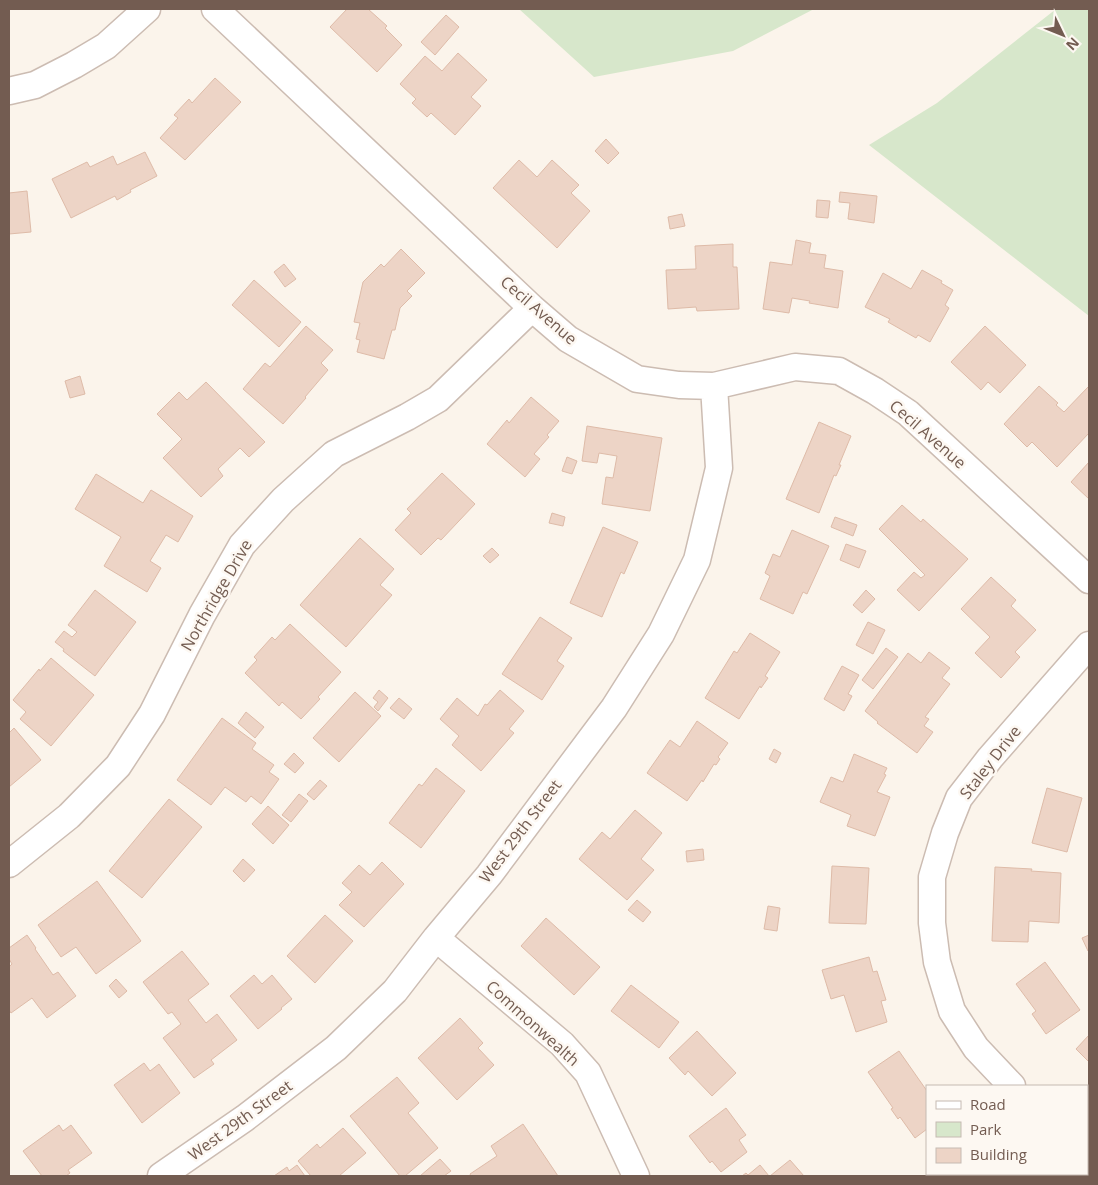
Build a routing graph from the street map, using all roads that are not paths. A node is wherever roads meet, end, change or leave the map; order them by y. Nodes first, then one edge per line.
1 (147, 9) edge
2 (214, 9) edge
3 (9, 91) edge
4 (532, 308) junction
5 (714, 386) junction
6 (1089, 580) edge
7 (1089, 644) edge
8 (9, 864) edge
9 (436, 938) junction
10 (1011, 1085) edge
11 (162, 1176) edge
12 (636, 1176) edge

1 - 3 street
2 - 4 street, Cecil Avenue
4 - 5 street, Cecil Avenue
4 - 8 street, Northridge Drive
5 - 6 street, Cecil Avenue
5 - 9 street, West 29th Street
7 - 10 street, Staley Drive
9 - 11 street, West 29th Street
9 - 12 street, Commonwealth

